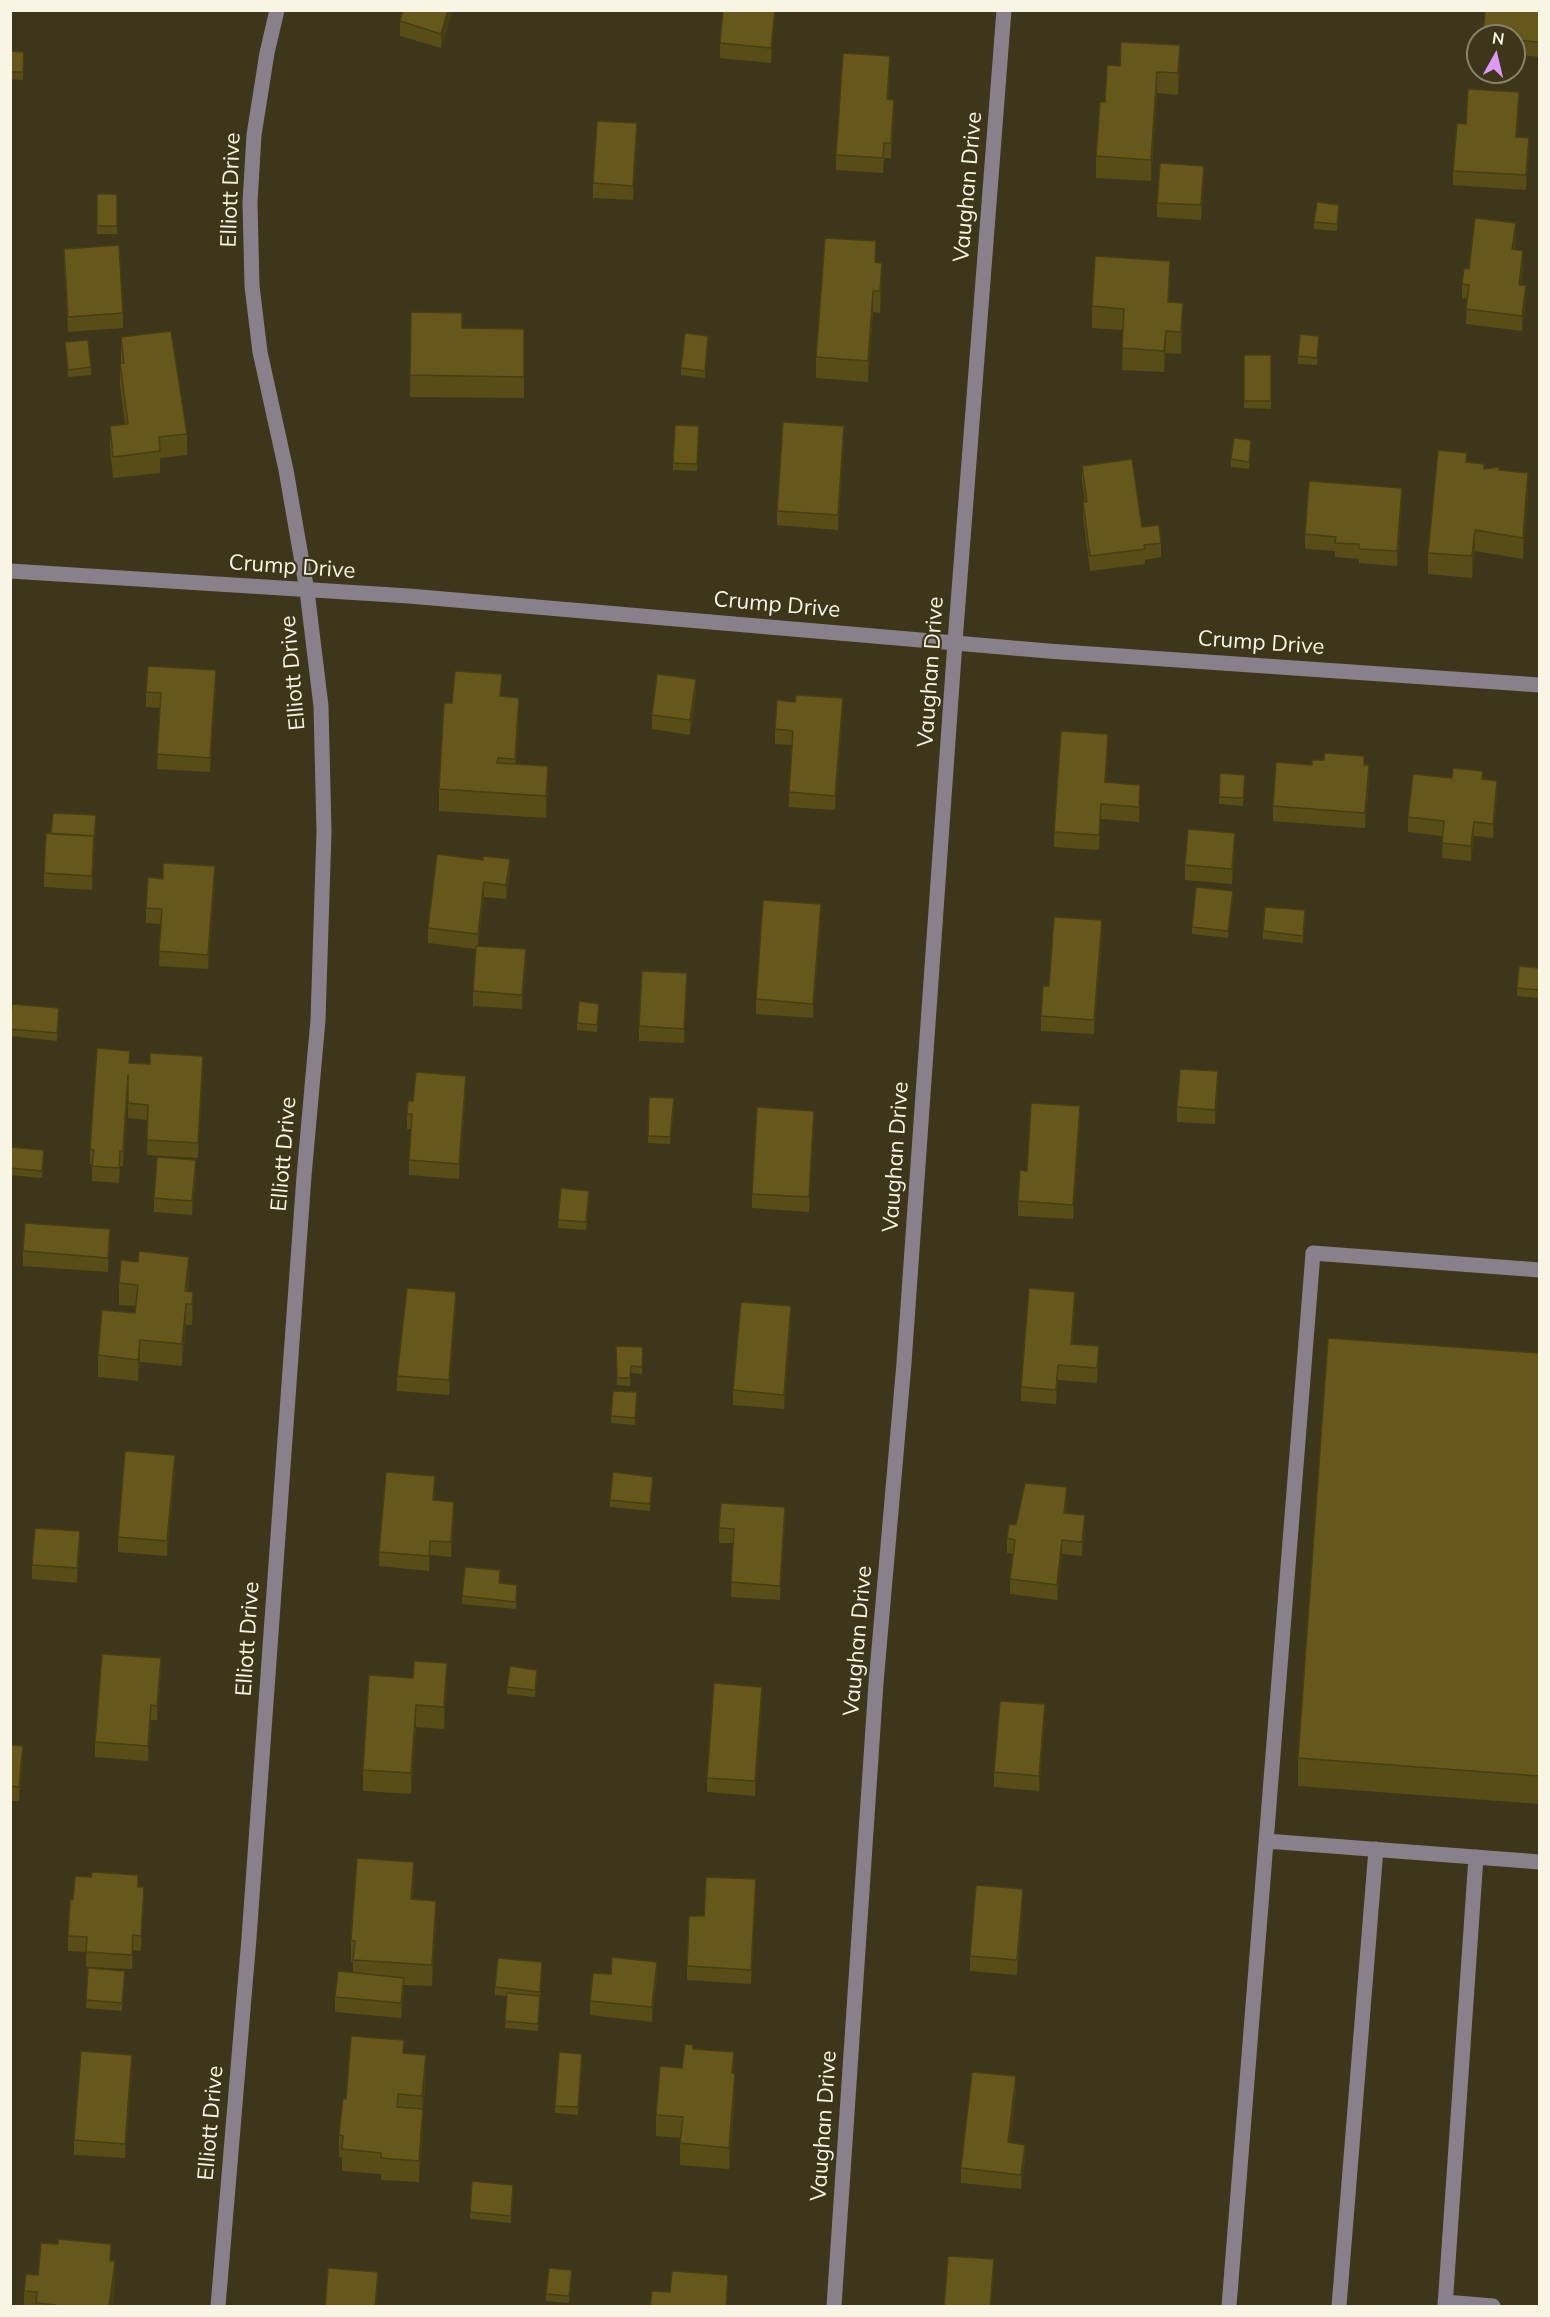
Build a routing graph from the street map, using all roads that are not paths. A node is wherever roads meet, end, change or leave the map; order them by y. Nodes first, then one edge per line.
1 (277, 10) edge
2 (1004, 10) edge
3 (10, 571) edge
4 (307, 591) junction
5 (955, 642) junction
6 (1539, 685) edge
7 (1539, 1270) edge
8 (1266, 1841) junction
9 (1376, 1849) junction
10 (1476, 1857) junction
11 (1539, 1862) edge
12 (1445, 2304) edge
13 (218, 2307) edge
14 (834, 2307) edge
15 (1229, 2307) edge
16 (1339, 2307) edge
17 (1493, 2307) edge

1 - 4 street, Elliott Drive
2 - 5 street, Vaughan Drive
3 - 4 street, Crump Drive
4 - 5 street, Crump Drive
4 - 13 street, Elliott Drive
5 - 6 street, Crump Drive
5 - 14 street, Vaughan Drive
7 - 8 street
8 - 9 street
8 - 15 street
9 - 10 street
9 - 16 street
10 - 11 street
10 - 12 street
12 - 17 street

